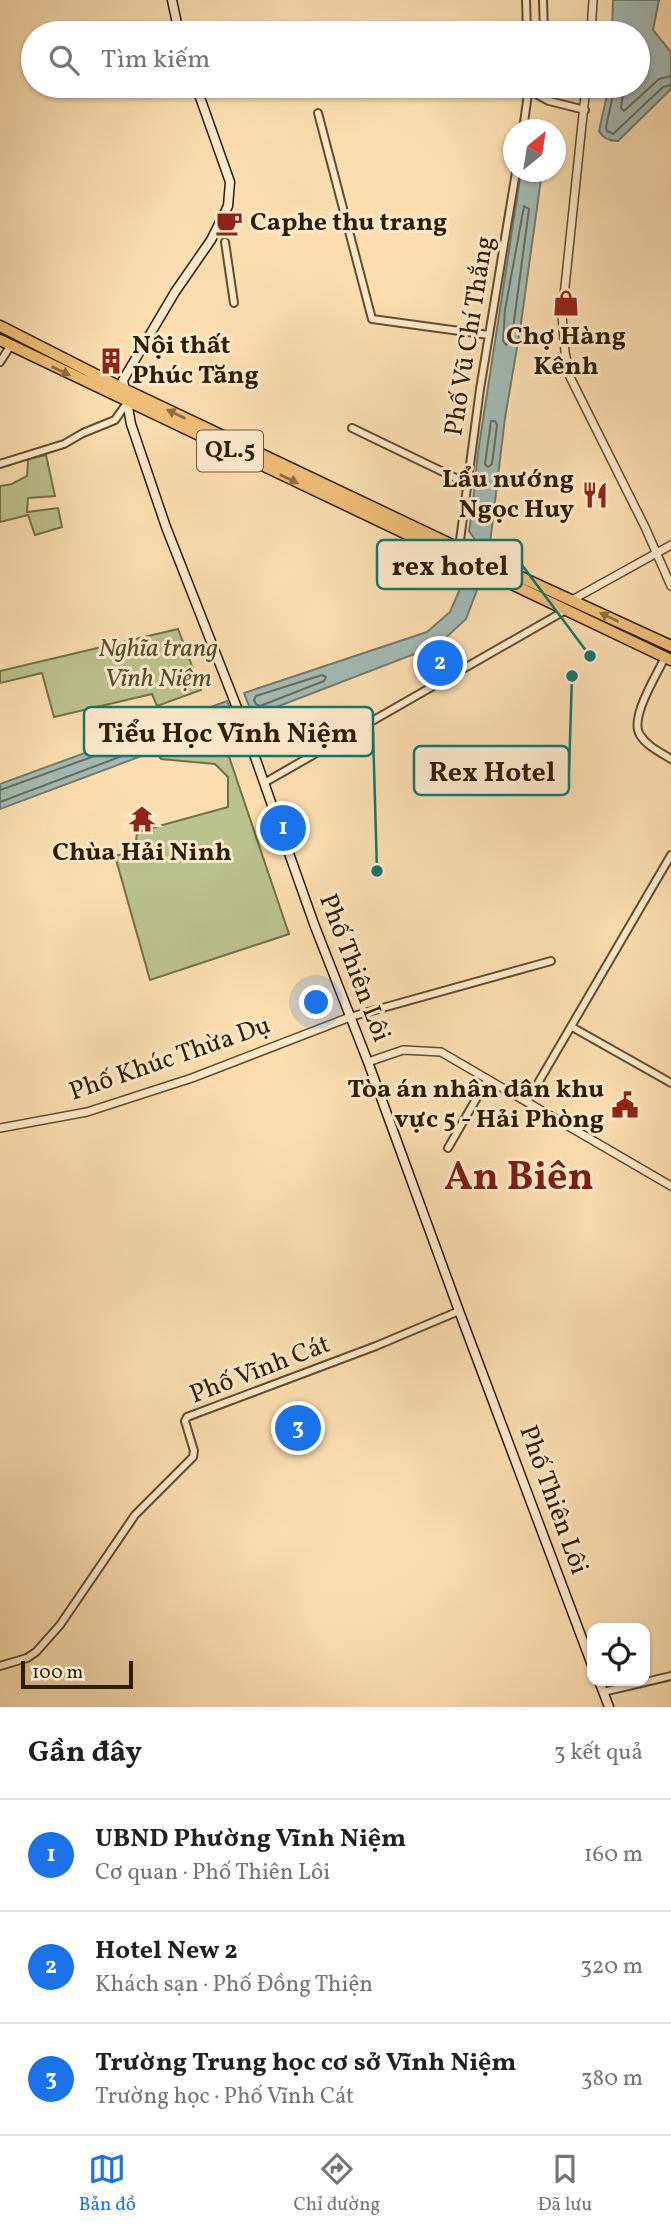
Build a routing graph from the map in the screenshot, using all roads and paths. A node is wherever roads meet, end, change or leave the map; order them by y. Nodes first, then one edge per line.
1 (172, 0) edge
2 (526, 0) edge
3 (542, 0) edge
4 (593, 0) edge
5 (176, 21) edge
6 (527, 21) edge
7 (543, 21) edge
8 (592, 21) edge
9 (200, 98) edge
10 (528, 98) edge
11 (544, 98) edge
12 (549, 98) edge
13 (585, 98) edge
14 (549, 101) junction
15 (584, 110) junction
16 (318, 113) dead end
17 (525, 119) edge
18 (514, 182) edge
19 (225, 242) dead end
20 (234, 303) dead end
21 (0, 326) edge
22 (489, 335) junction
23 (0, 340) edge
24 (10, 345) junction
25 (0, 362) edge
26 (122, 388) junction
27 (127, 403) junction
28 (352, 428) dead end
29 (0, 464) edge
30 (466, 483) junction
31 (671, 545) edge
32 (459, 548) junction
33 (657, 554) junction
34 (489, 568) junction
35 (671, 586) edge
36 (572, 600) junction
37 (566, 610) junction
38 (670, 643) edge
39 (668, 659) edge
40 (671, 759) edge
41 (264, 783) junction
42 (671, 855) edge
43 (551, 961) dead end
44 (349, 1017) junction
45 (572, 1027) junction
46 (368, 1062) junction
47 (487, 1080) junction
48 (671, 1083) edge
49 (527, 1102) junction
50 (0, 1128) edge
51 (448, 1149) dead end
52 (671, 1186) edge
53 (459, 1311) junction
54 (587, 1652) edge
55 (0, 1666) edge
56 (671, 1676) edge
57 (601, 1686) edge
58 (603, 1692) junction
59 (609, 1707) edge

1 - 5 main road
2 - 6 street
3 - 7 street
4 - 8 street
9 - 26 main road
10 - 17 street
11 - 14 street
12 - 14 street
13 - 15 street
14 - 15 street
15 - 33 street
16 - 22 street
18 - 22 street, Phố Vũ Chí Thắng
19 - 20 street
21 - 26 highway, QL.5
22 - 30 street, Phố Vũ Chí Thắng
23 - 24 highway, QL.5
24 - 25 street
24 -> 27 highway, QL.5
26 - 27 main road, Phố Thiên Lôi
32 -> 26 highway, QL.5
27 - 29 street
27 -> 34 highway, QL.5
27 - 41 main road, Phố Thiên Lôi
28 - 30 street
30 - 32 street, Phố Vũ Chí Thắng
31 - 33 street
32 - 34 highway, QL.5
33 - 35 street
33 - 36 street
34 - 36 highway, QL.5
34 - 37 highway, QL.5
38 -> 36 highway, QL.5
37 - 39 highway, QL.5
37 - 41 street
39 - 40 street
41 - 44 main road, Phố Thiên Lôi
42 - 45 street
43 - 44 street
44 - 46 main road, Phố Thiên Lôi
44 - 50 street, Phố Khúc Thừa Dụ
45 - 48 street
45 - 49 street
46 - 47 street
46 - 53 main road, Phố Thiên Lôi
47 - 49 street
47 - 51 street
49 - 52 street
53 - 54 main road, Phố Thiên Lôi
53 - 55 street, Phố Vĩnh Cát
56 - 58 street
57 - 58 main road
58 - 59 main road

